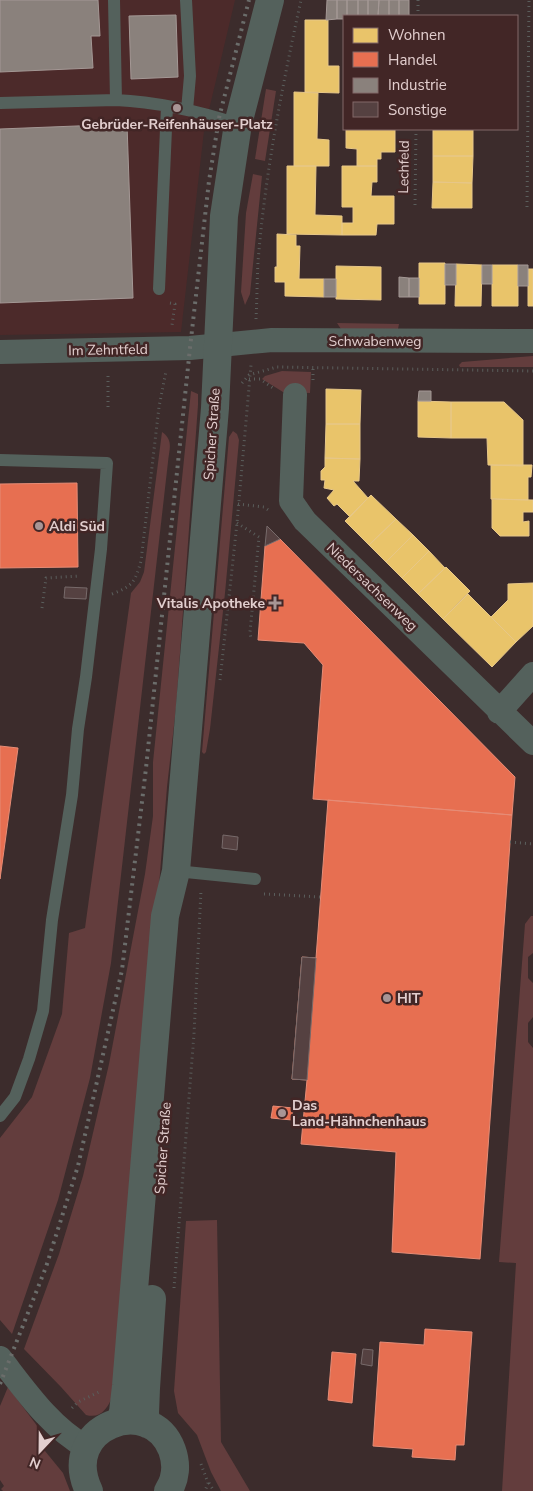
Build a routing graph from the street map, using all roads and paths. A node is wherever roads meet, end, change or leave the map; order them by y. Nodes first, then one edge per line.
1 (114, 0) edge
2 (186, 0) edge
3 (270, 0) edge
4 (300, 0) edge
5 (418, 0) edge
6 (529, 0) edge
7 (418, 15) edge
8 (116, 100) junction
9 (0, 103) edge
10 (167, 106) junction
11 (187, 110) junction
12 (238, 124) junction
13 (416, 130) edge
14 (415, 205) dead end
15 (527, 207) dead end
16 (159, 289) joint
17 (533, 341) edge
18 (253, 343) junction
19 (217, 345) junction
20 (169, 348) junction
21 (108, 350) junction
22 (0, 352) edge
23 (533, 371) edge
24 (249, 375) junction
25 (216, 385) junction
26 (295, 395) dead end
27 (108, 407) dead end
28 (0, 460) edge
29 (237, 523) junction
30 (98, 576) junction
31 (95, 598) junction
32 (42, 608) dead end
33 (251, 639) dead end
34 (533, 674) edge
35 (220, 682) dead end
36 (499, 712) junction
37 (533, 743) edge
38 (510, 842) dead end
39 (533, 844) edge
40 (189, 872) junction
41 (255, 879) dead end
42 (255, 893) dead end
43 (321, 897) dead end
44 (0, 1116) edge
45 (174, 1296) dead end
46 (0, 1358) edge
47 (120, 1421) junction
48 (147, 1424) junction
49 (86, 1447) junction
50 (199, 1456) dead end
51 (208, 1483) junction
52 (172, 1490) edge
53 (89, 1491) edge
54 (205, 1491) edge
55 (214, 1491) edge

1 - 8 lane
2 - 11 lane
3 - 12 street, Spicher Straße
4 - 18 path
5 - 7 path
6 - 15 path
8 - 9 lane
8 - 10 lane
10 - 11 lane
10 - 16 lane
11 - 12 lane
12 - 19 street, Spicher Straße
13 - 14 path, Lechfeld
16 - 20 path
17 - 18 street, Schwabenweg
18 - 19 street, Schwabenweg
18 - 24 path
19 - 20 street, Im Zehntfeld
19 - 25 street, Spicher Straße
20 - 21 street, Im Zehntfeld
20 - 31 path
21 - 22 street, Im Zehntfeld
21 - 27 path
23 - 24 path
24 - 25 path
24 - 29 path
25 - 40 street, Spicher Straße
26 - 36 street, Niedersachsenweg
28 - 30 lane
29 - 33 path
29 - 35 path
30 - 31 lane
30 - 32 path
31 - 44 lane
34 - 36 street
36 - 37 street, Niedersachsenweg
38 - 39 path
40 - 41 lane
40 - 45 path
40 - 47 street, Spicher Straße
40 - 48 street, Spicher Straße
42 - 43 path
46 - 49 street
47 - 48 street
47 - 49 street
48 - 52 street
49 - 53 street
50 - 51 path
51 - 54 path
51 - 55 path

